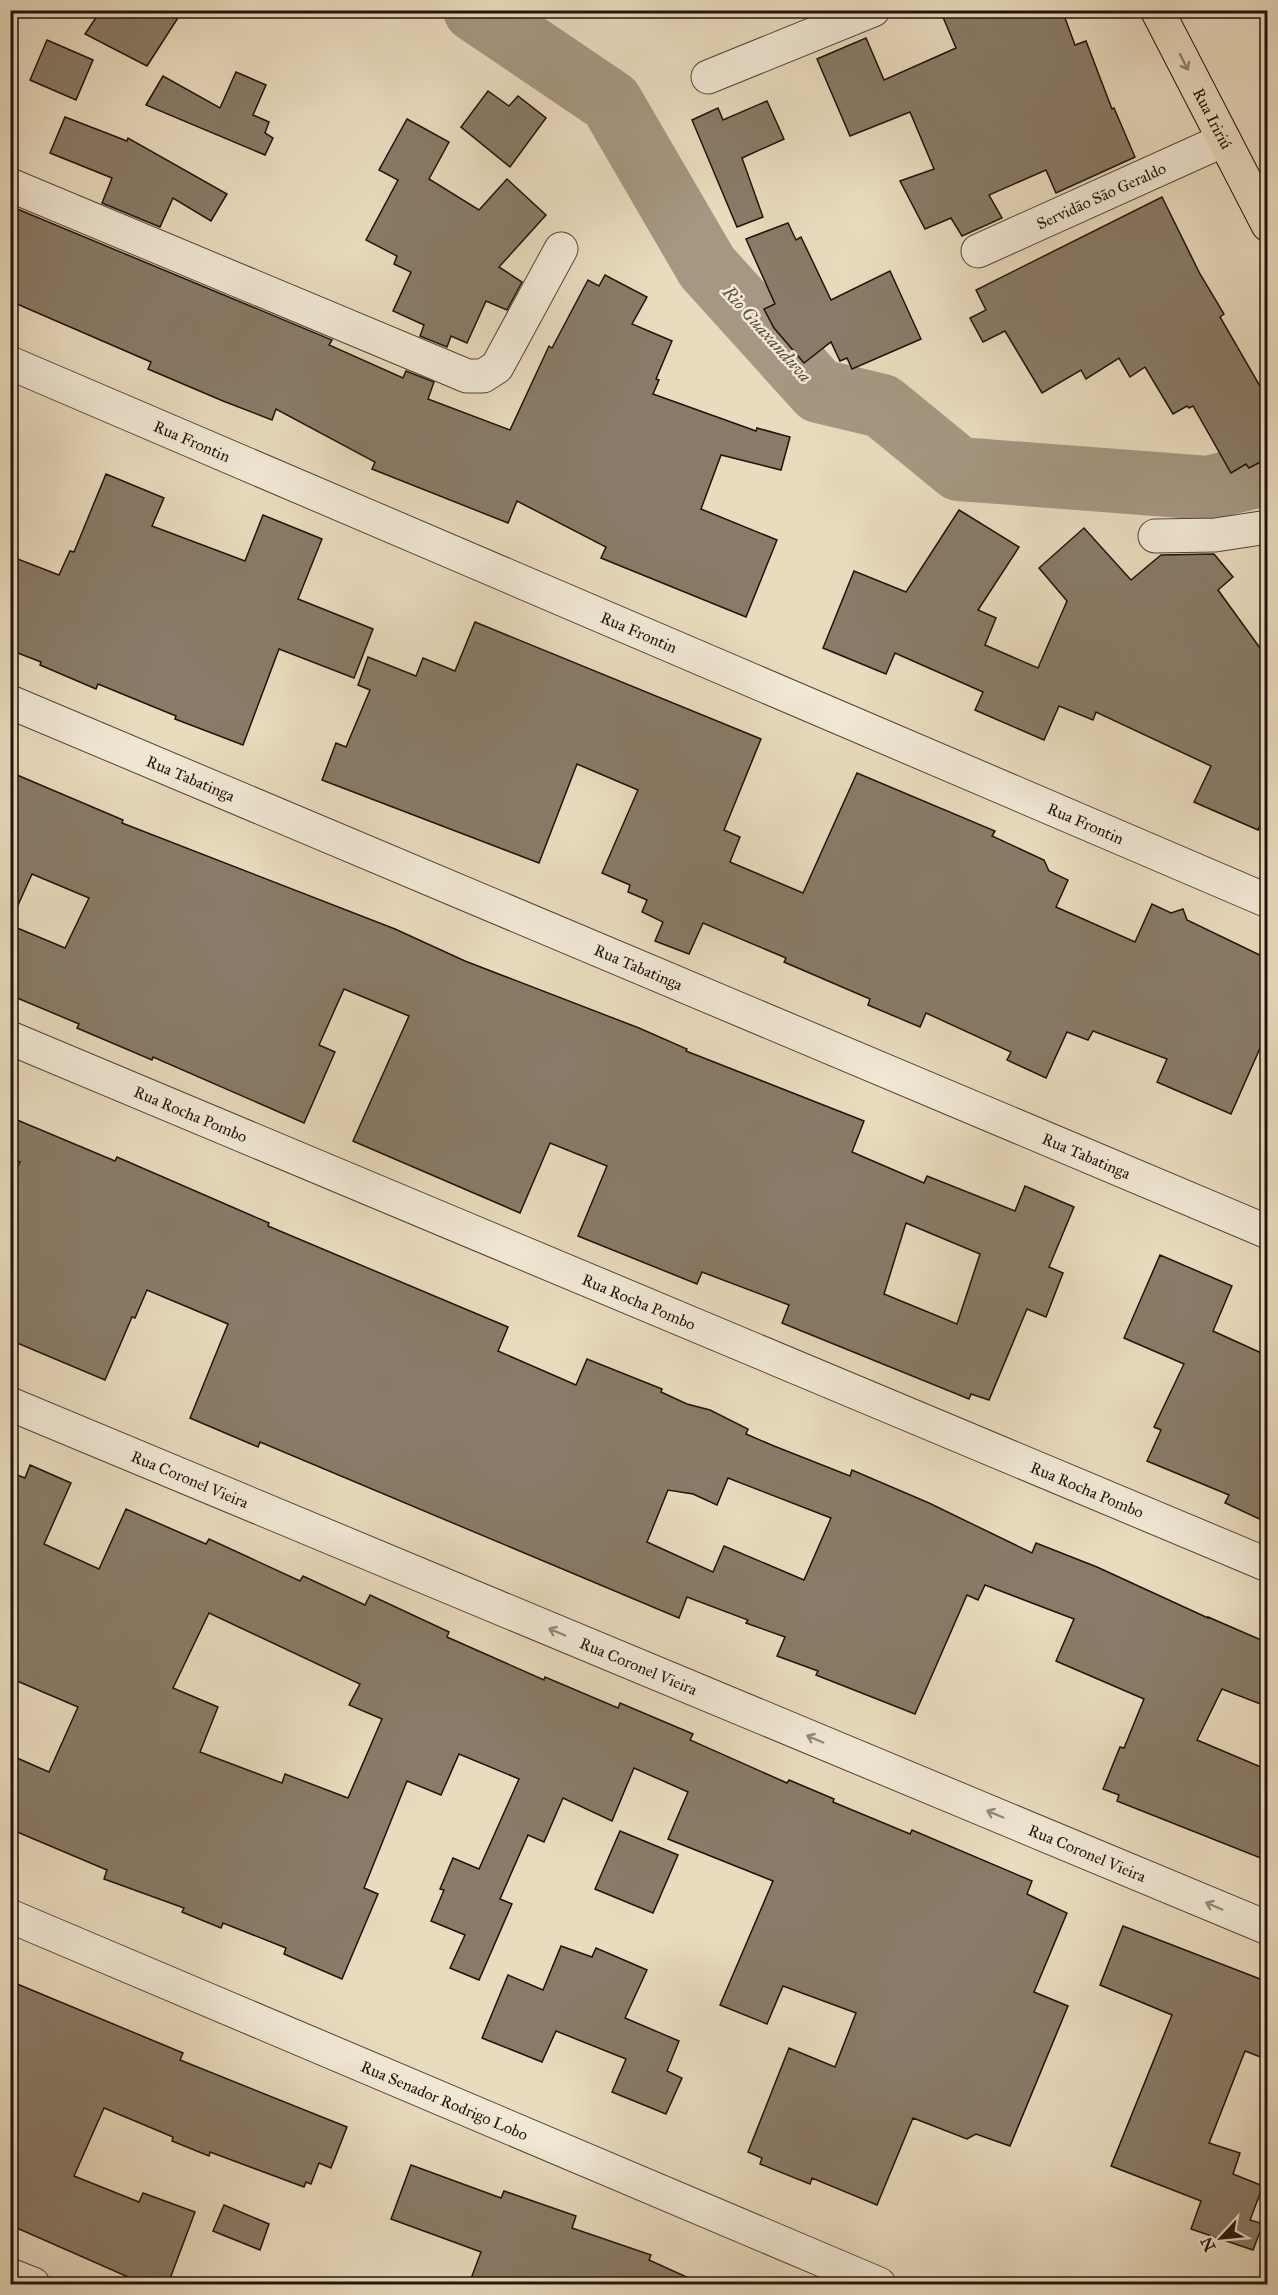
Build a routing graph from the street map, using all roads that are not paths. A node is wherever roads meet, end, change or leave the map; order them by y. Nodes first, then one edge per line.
1 (873, 10) edge
2 (1157, 10) edge
3 (708, 77) dead end
4 (1224, 140) junction
5 (10, 185) edge
6 (1268, 225) edge
7 (561, 249) dead end
8 (978, 251) dead end
9 (10, 363) edge
10 (1268, 526) edge
11 (1155, 536) dead end
12 (10, 702) edge
13 (1268, 901) edge
14 (10, 1038) edge
15 (1268, 1232) edge
16 (10, 1404) edge
17 (1268, 1565) edge
18 (10, 1916) edge
19 (1268, 1928) edge
20 (10, 2275) edge
21 (33, 2284) edge
22 (879, 2284) edge

1 - 3 street
2 -> 4 main road, Rua Iririú
4 - 6 main road, Rua Iririú
4 - 8 street, Servidão São Geraldo
5 - 7 street
9 - 13 street, Rua Frontin
10 - 11 street
12 - 15 street, Rua Tabatinga
14 - 17 street, Rua Rocha Pombo
19 -> 16 street, Rua Coronel Vieira
18 - 22 street, Rua Senador Rodrigo Lobo
20 - 21 street

